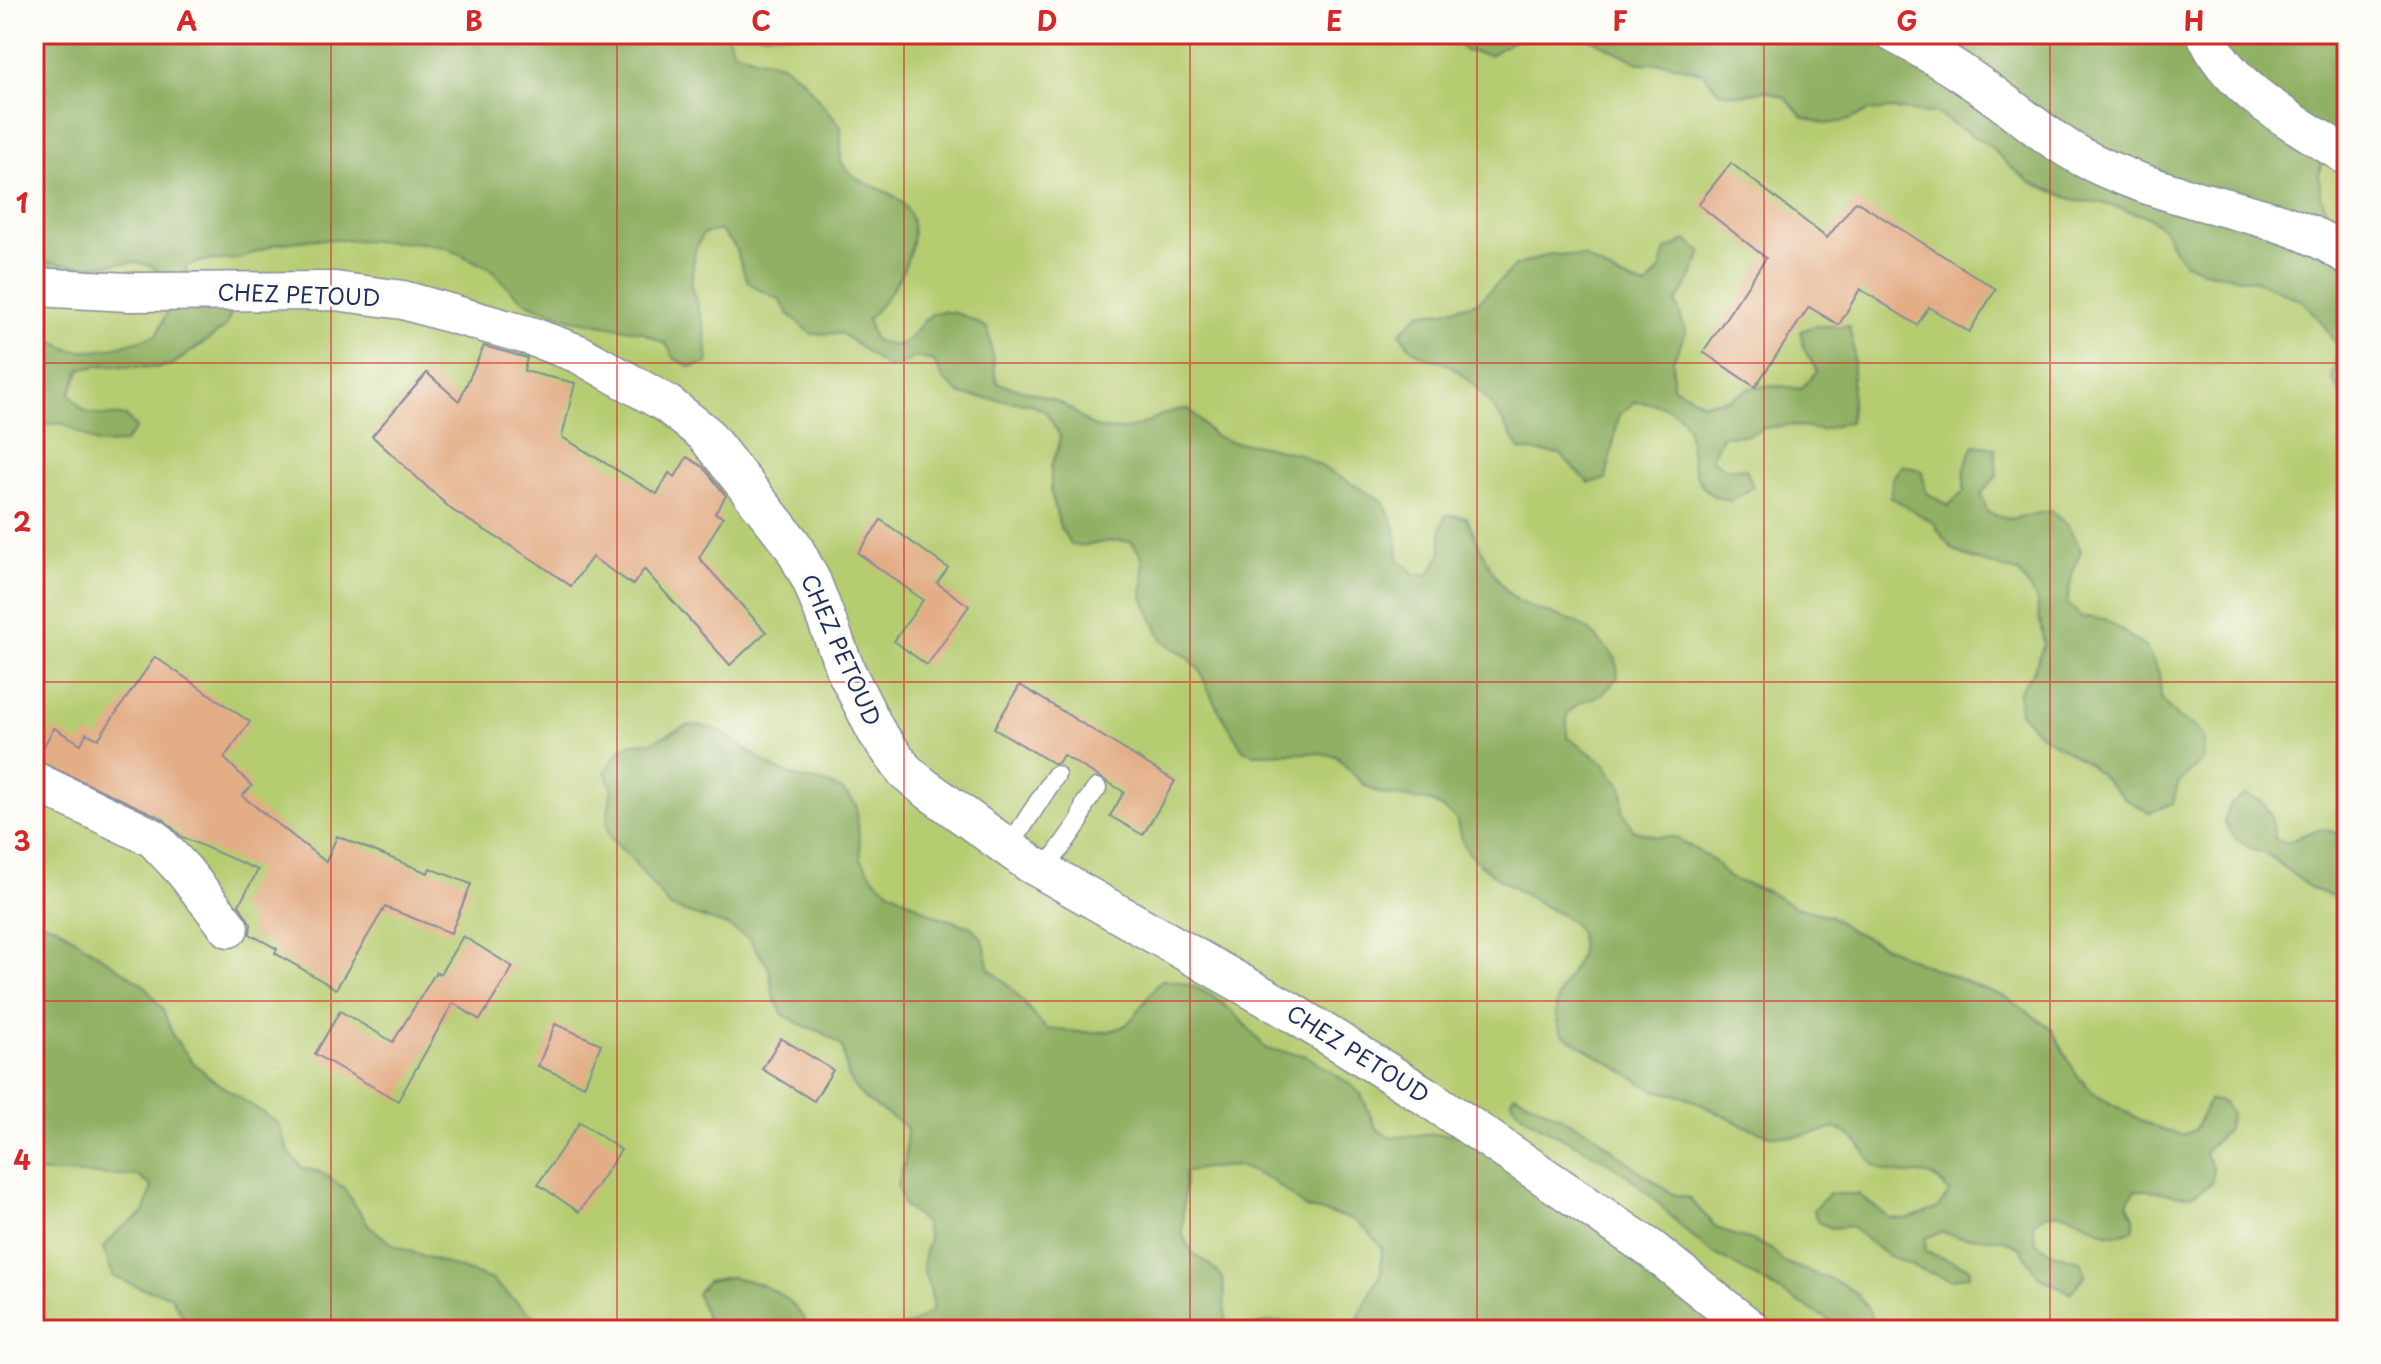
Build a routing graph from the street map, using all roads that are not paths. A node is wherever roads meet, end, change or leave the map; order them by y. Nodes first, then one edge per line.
1 (1895, 34) edge
2 (2206, 34) edge
3 (2347, 156) edge
4 (2347, 255) edge
5 (34, 287) edge
6 (1056, 775) dead end
7 (34, 781) edge
8 (1097, 788) dead end
9 (1009, 847) junction
10 (1044, 871) junction
11 (229, 928) dead end
12 (1752, 1330) edge

1 - 4 street
2 - 3 street
5 - 9 street, CHEZ PETOUD
6 - 9 lane
7 - 11 street
8 - 10 lane
9 - 10 street, CHEZ PETOUD
10 - 12 street, CHEZ PETOUD

